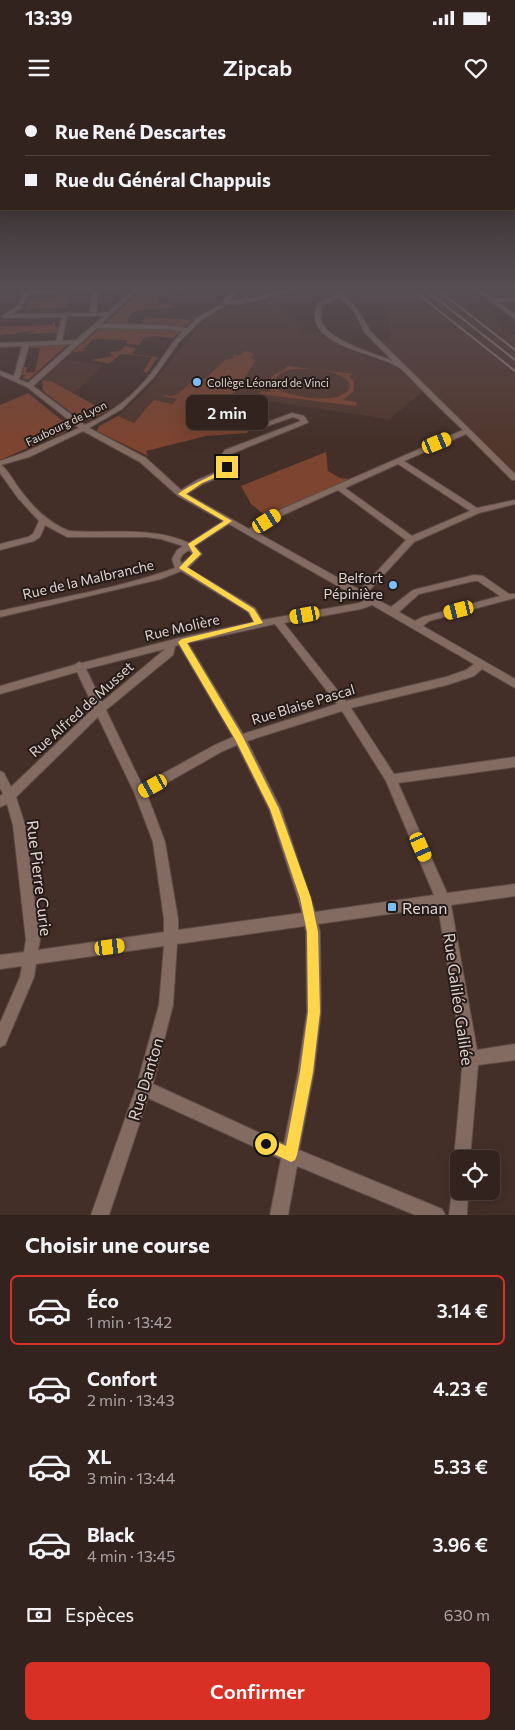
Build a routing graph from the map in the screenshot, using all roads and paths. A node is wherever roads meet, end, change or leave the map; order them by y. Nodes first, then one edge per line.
1 (60, 339) edge
2 (82, 339) edge
3 (181, 339) edge
4 (340, 339) edge
5 (374, 339) edge
6 (59, 342) junction
7 (79, 342) junction
8 (26, 344) junction
9 (0, 345) edge
10 (403, 368) junction
11 (0, 373) edge
12 (13, 379) junction
13 (29, 386) junction
14 (259, 427) dead end
15 (83, 429) junction
16 (467, 431) junction
17 (399, 461) junction
18 (0, 465) edge
19 (515, 478) edge
20 (340, 488) junction
21 (182, 494) junction
22 (515, 502) edge
23 (476, 511) junction
24 (43, 521) junction
25 (229, 521) junction
26 (250, 532) junction
27 (410, 540) junction
28 (190, 546) junction
29 (0, 547) edge
30 (182, 568) junction
31 (360, 595) junction
32 (512, 596) edge
33 (371, 600) junction
34 (392, 612) junction
35 (0, 614) edge
36 (277, 620) junction
37 (259, 623) junction
38 (416, 626) junction
39 (177, 643) junction
40 (481, 664) junction
41 (79, 666) junction
42 (515, 684) edge
43 (0, 690) edge
44 (344, 706) junction
45 (99, 710) junction
46 (240, 739) junction
47 (515, 762) edge
48 (0, 776) edge
49 (390, 779) junction
50 (140, 792) junction
51 (5, 799) edge
52 (515, 890) edge
53 (443, 900) junction
54 (310, 919) junction
55 (171, 939) junction
56 (32, 958) junction
57 (0, 962) edge
58 (0, 1040) edge
59 (515, 1052) edge
60 (471, 1059) junction
61 (144, 1088) junction
62 (463, 1150) edge
63 (291, 1155) junction
64 (459, 1200) edge
65 (100, 1215) edge
66 (279, 1215) edge
67 (436, 1215) edge
68 (458, 1215) edge

1 - 6 street
2 - 7 street
3 - 15 street, Faubourg de Lyon
4 - 10 street
5 - 10 street
6 - 7 street
6 - 8 street
7 - 13 street
8 - 9 street
8 - 12 street
10 - 16 street
11 - 12 street
12 - 13 street
13 - 15 street
14 - 21 street
15 - 18 street, Faubourg de Lyon
15 - 21 street
16 - 17 street
16 - 19 street
17 - 20 street
17 - 23 street
18 - 24 street
20 - 26 street
20 - 27 street
21 - 25 street
22 - 23 street
23 - 27 street
24 - 28 street
24 - 29 street
25 - 26 street
25 - 28 street
26 - 31 street
27 - 31 street
28 - 30 street
30 - 35 street, Rue de la Malbranche
30 - 37 street
31 - 33 street
32 - 34 street
32 - 38 street
33 - 34 street
33 - 36 street, Rue Molière
34 - 38 street
36 - 37 street, Rue Molière
36 - 44 street, Rue Galiléo Galilée
37 - 39 street, Rue Molière
38 - 40 street
39 - 41 street, Rue Molière
39 - 45 street, Rue Alfred de Musset
39 - 46 street
40 - 42 street
40 - 44 street, Rue Blaise Pascal
41 - 43 street, Rue Molière
41 - 45 street, Rue Danton
44 - 46 street, Rue Blaise Pascal
44 - 49 street, Rue Galiléo Galilée
45 - 50 street, Rue Danton
45 - 51 street, Rue Alfred de Musset
46 - 50 street, Rue Blaise Pascal
46 - 54 street
47 - 49 street
48 - 51 street, Rue Pierre Curie
49 - 53 street, Rue Galiléo Galilée
50 - 55 street, Rue Danton
51 - 56 street, Rue Pierre Curie
52 - 53 street
53 - 54 street
53 - 60 street, Rue Galiléo Galilée
54 - 55 street
54 - 63 street
55 - 56 street
55 - 61 street, Rue Danton
56 - 57 street
56 - 58 street, Rue Pierre Curie
59 - 60 street
60 - 62 street, Rue Galiléo Galilée
61 - 63 street
61 - 65 street, Rue Danton
63 - 66 street
63 - 67 street
64 - 68 street

